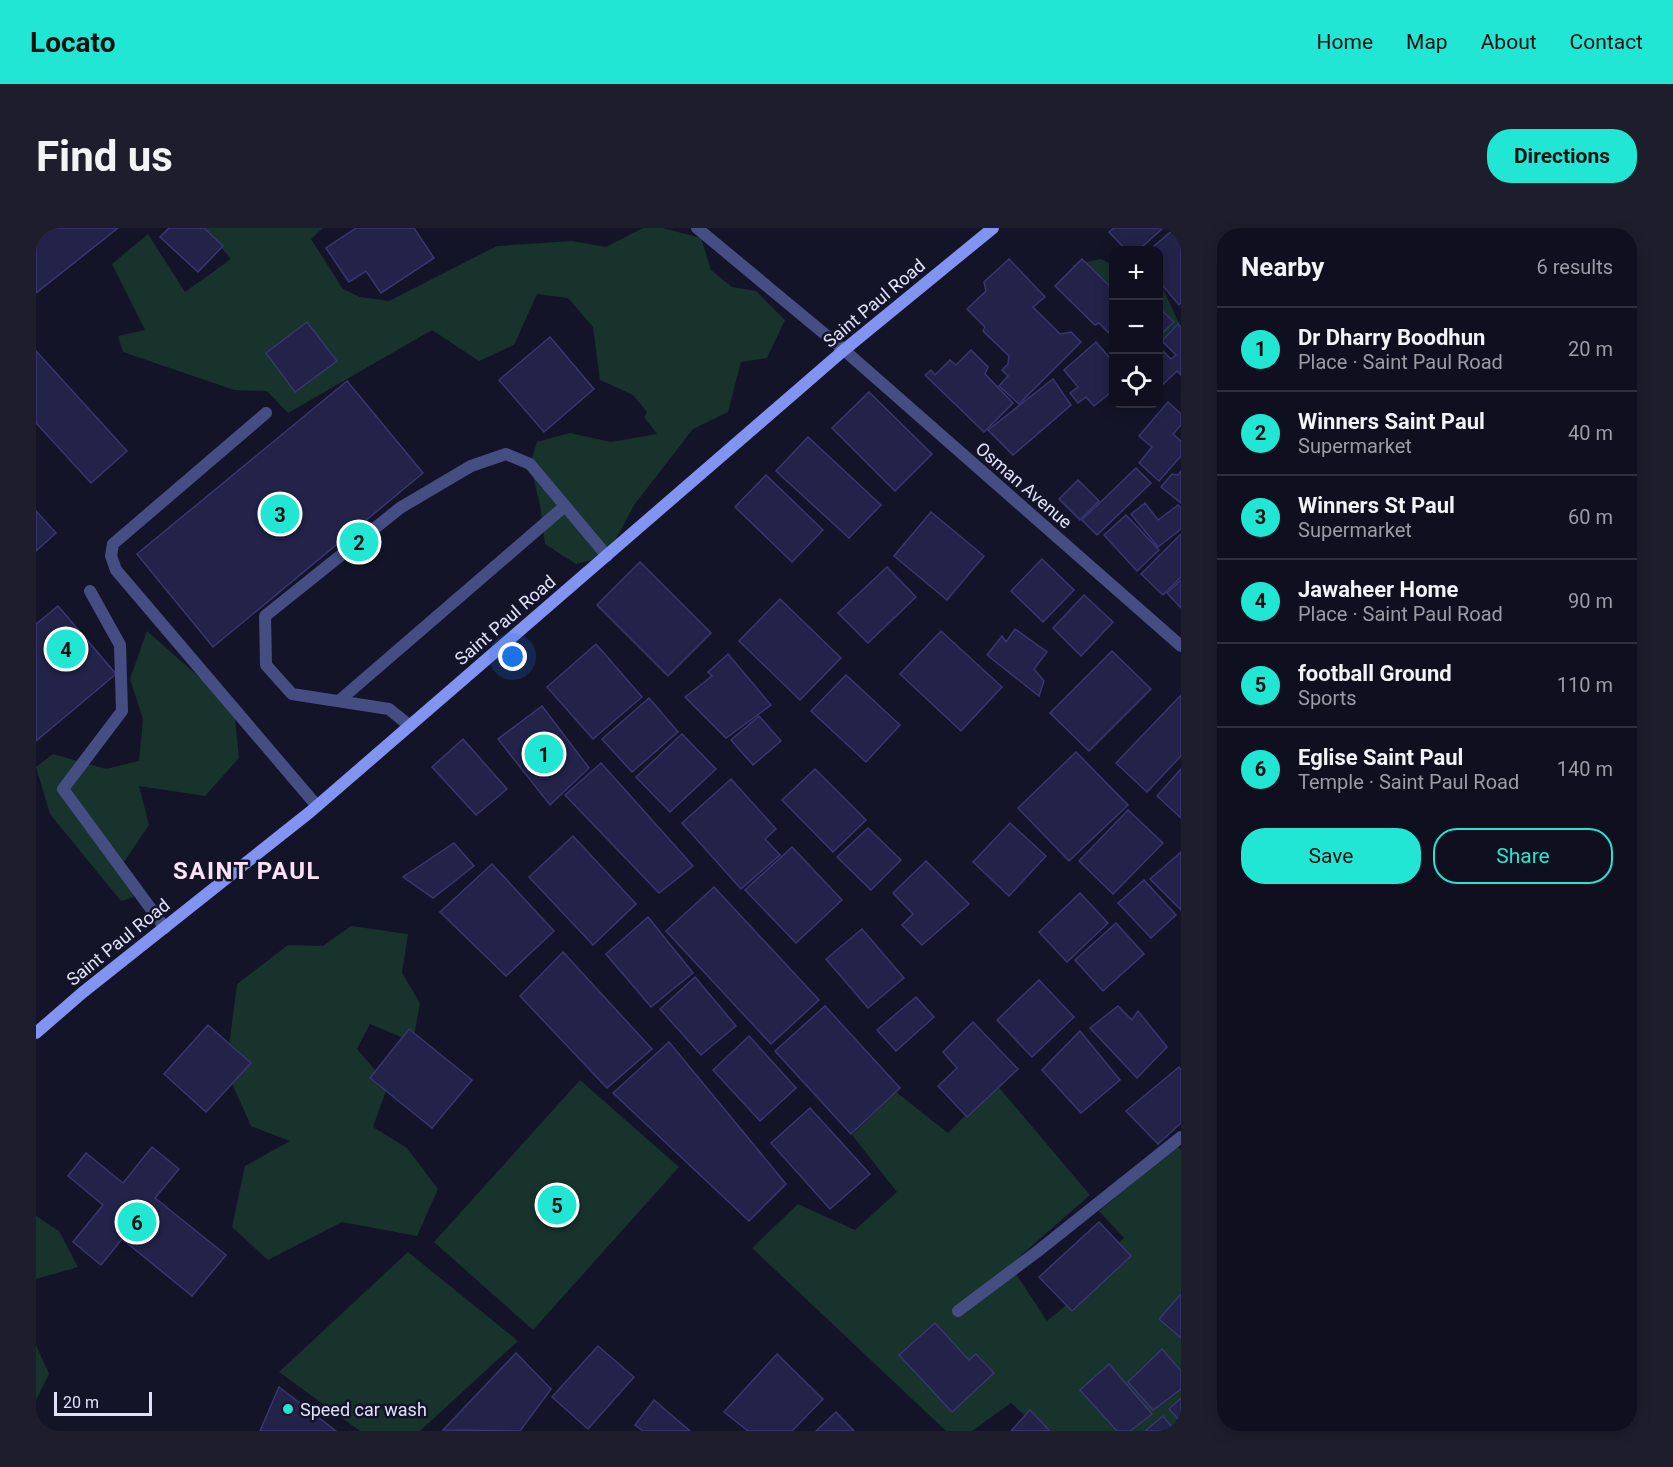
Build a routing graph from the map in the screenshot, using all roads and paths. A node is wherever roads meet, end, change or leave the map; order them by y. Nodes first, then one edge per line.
1 (697, 228) edge
2 (992, 228) edge
3 (844, 350) junction
4 (266, 413) dead end
5 (565, 506) junction
6 (607, 556) junction
7 (90, 591) dead end
8 (1181, 646) edge
9 (340, 700) junction
10 (410, 726) junction
11 (317, 806) junction
12 (165, 927) junction
13 (36, 1033) edge
14 (1181, 1137) edge
15 (958, 1311) dead end

1 - 3 street, Osman Avenue
2 - 3 main road, Saint Paul Road
3 - 6 main road, Saint Paul Road
3 - 8 street, Osman Avenue
4 - 11 street
5 - 6 street
5 - 9 street
5 - 9 street
6 - 10 main road, Saint Paul Road
7 - 12 street
9 - 10 street
10 - 11 main road, Saint Paul Road
11 - 12 main road, Saint Paul Road
12 - 13 main road, Saint Paul Road
14 - 15 street

